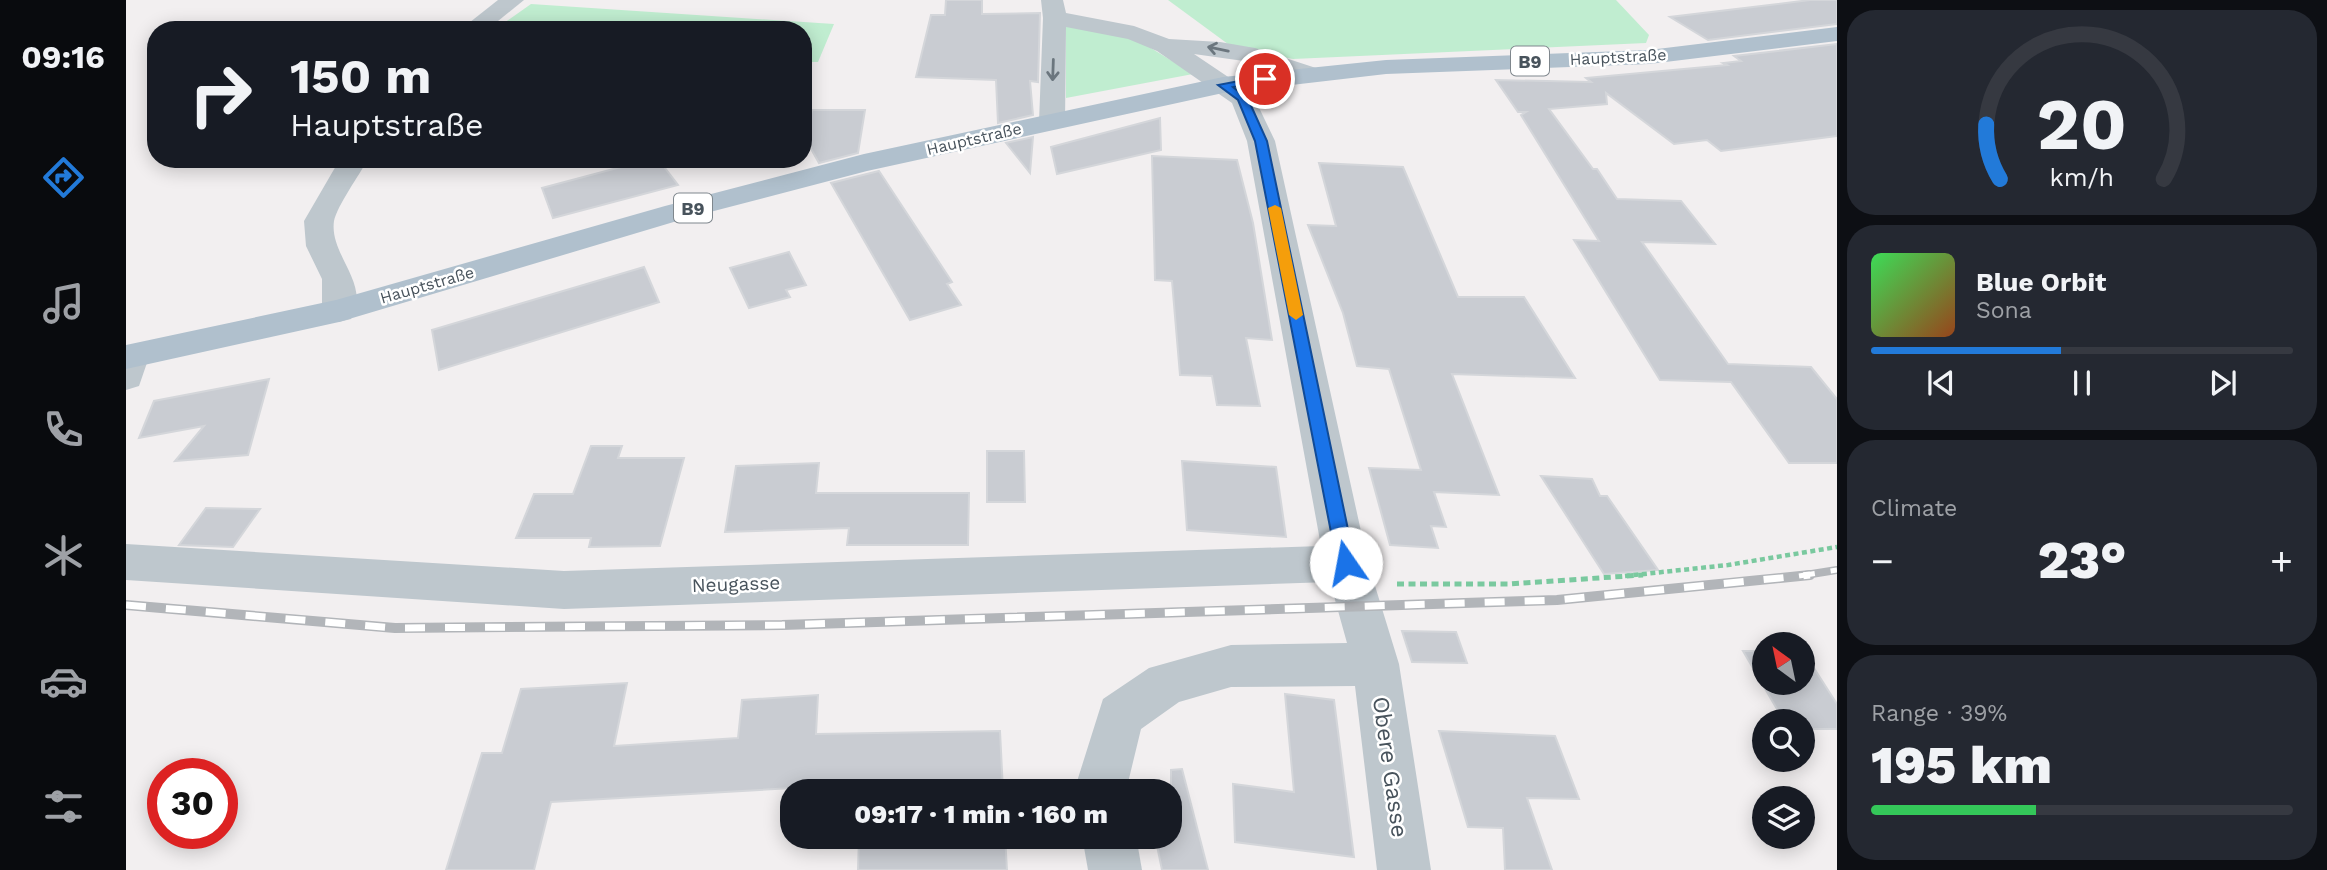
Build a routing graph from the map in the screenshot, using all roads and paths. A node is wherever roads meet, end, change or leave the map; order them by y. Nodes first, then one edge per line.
1 (513, 0) edge
2 (1054, 9) edge
3 (484, 21) edge
4 (1837, 34) edge
5 (1166, 46) junction
6 (1307, 74) junction
7 (1223, 85) junction
8 (1052, 122) junction
9 (349, 168) edge
10 (338, 311) junction
11 (128, 364) edge
12 (1837, 547) edge
13 (126, 562) edge
14 (1349, 569) junction
15 (1376, 664) junction
16 (1103, 779) edge
17 (1111, 849) edge
18 (1115, 870) edge
19 (1404, 870) edge

1 - 3 street
2 - 5 street
2 -> 8 street
4 - 6 main road, Hauptstraße / B9
6 -> 5 street
5 - 7 street, Obere Gasse
6 - 7 main road, Hauptstraße / B9
7 - 8 main road, Hauptstraße / B9
7 - 14 street, Obere Gasse
8 - 10 main road, Hauptstraße / B9
9 - 10 street
10 - 11 main road, Hauptstraße / B9
12 - 14 path
13 - 14 street, Neugasse
14 - 15 street, Obere Gasse
15 - 16 street
15 - 19 street, Obere Gasse
17 - 18 street

